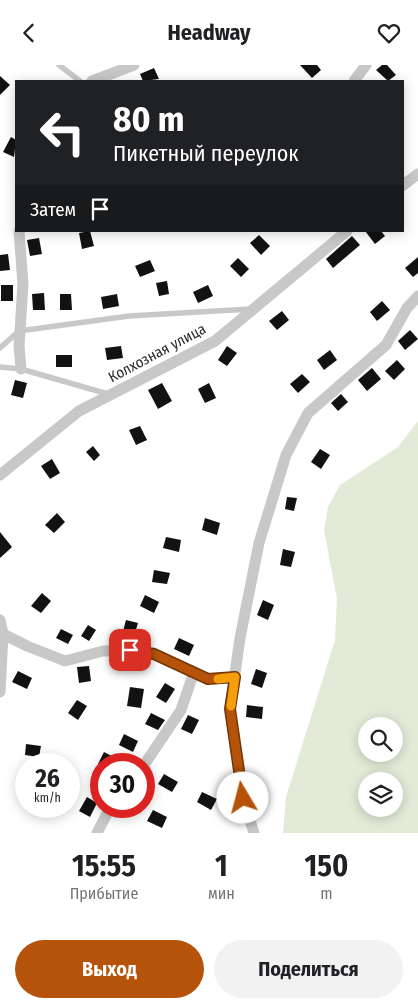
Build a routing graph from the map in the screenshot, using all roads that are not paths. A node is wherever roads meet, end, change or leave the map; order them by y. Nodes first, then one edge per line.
1 (59, 65) edge
2 (134, 65) edge
3 (366, 65) edge
4 (79, 80) edge
5 (95, 80) edge
6 (355, 80) edge
7 (418, 174) edge
8 (404, 184) edge
9 (19, 232) edge
10 (346, 232) edge
11 (418, 296) edge
12 (253, 309) junction
13 (19, 331) junction
14 (0, 348) edge
15 (0, 367) edge
16 (21, 369) junction
17 (110, 395) junction
18 (0, 475) edge
19 (0, 620) edge
20 (3, 634) junction
21 (194, 671) junction
22 (235, 677) junction
23 (0, 692) edge
24 (152, 753) edge
25 (105, 818) edge
26 (97, 833) edge
27 (254, 833) edge

1 - 4 lane
2 - 5 street
3 - 6 street
7 - 8 street
9 - 13 street
10 - 12 street, Колхозная улица
11 - 22 street
12 - 13 lane
12 - 17 street, Колхозная улица
13 - 14 lane
13 - 16 street
15 - 16 lane
16 - 17 lane
17 - 18 street, Колхозная улица
19 - 20 street
20 - 21 street
20 - 23 street
21 - 22 street
21 - 24 street
22 - 27 street
25 - 26 street

